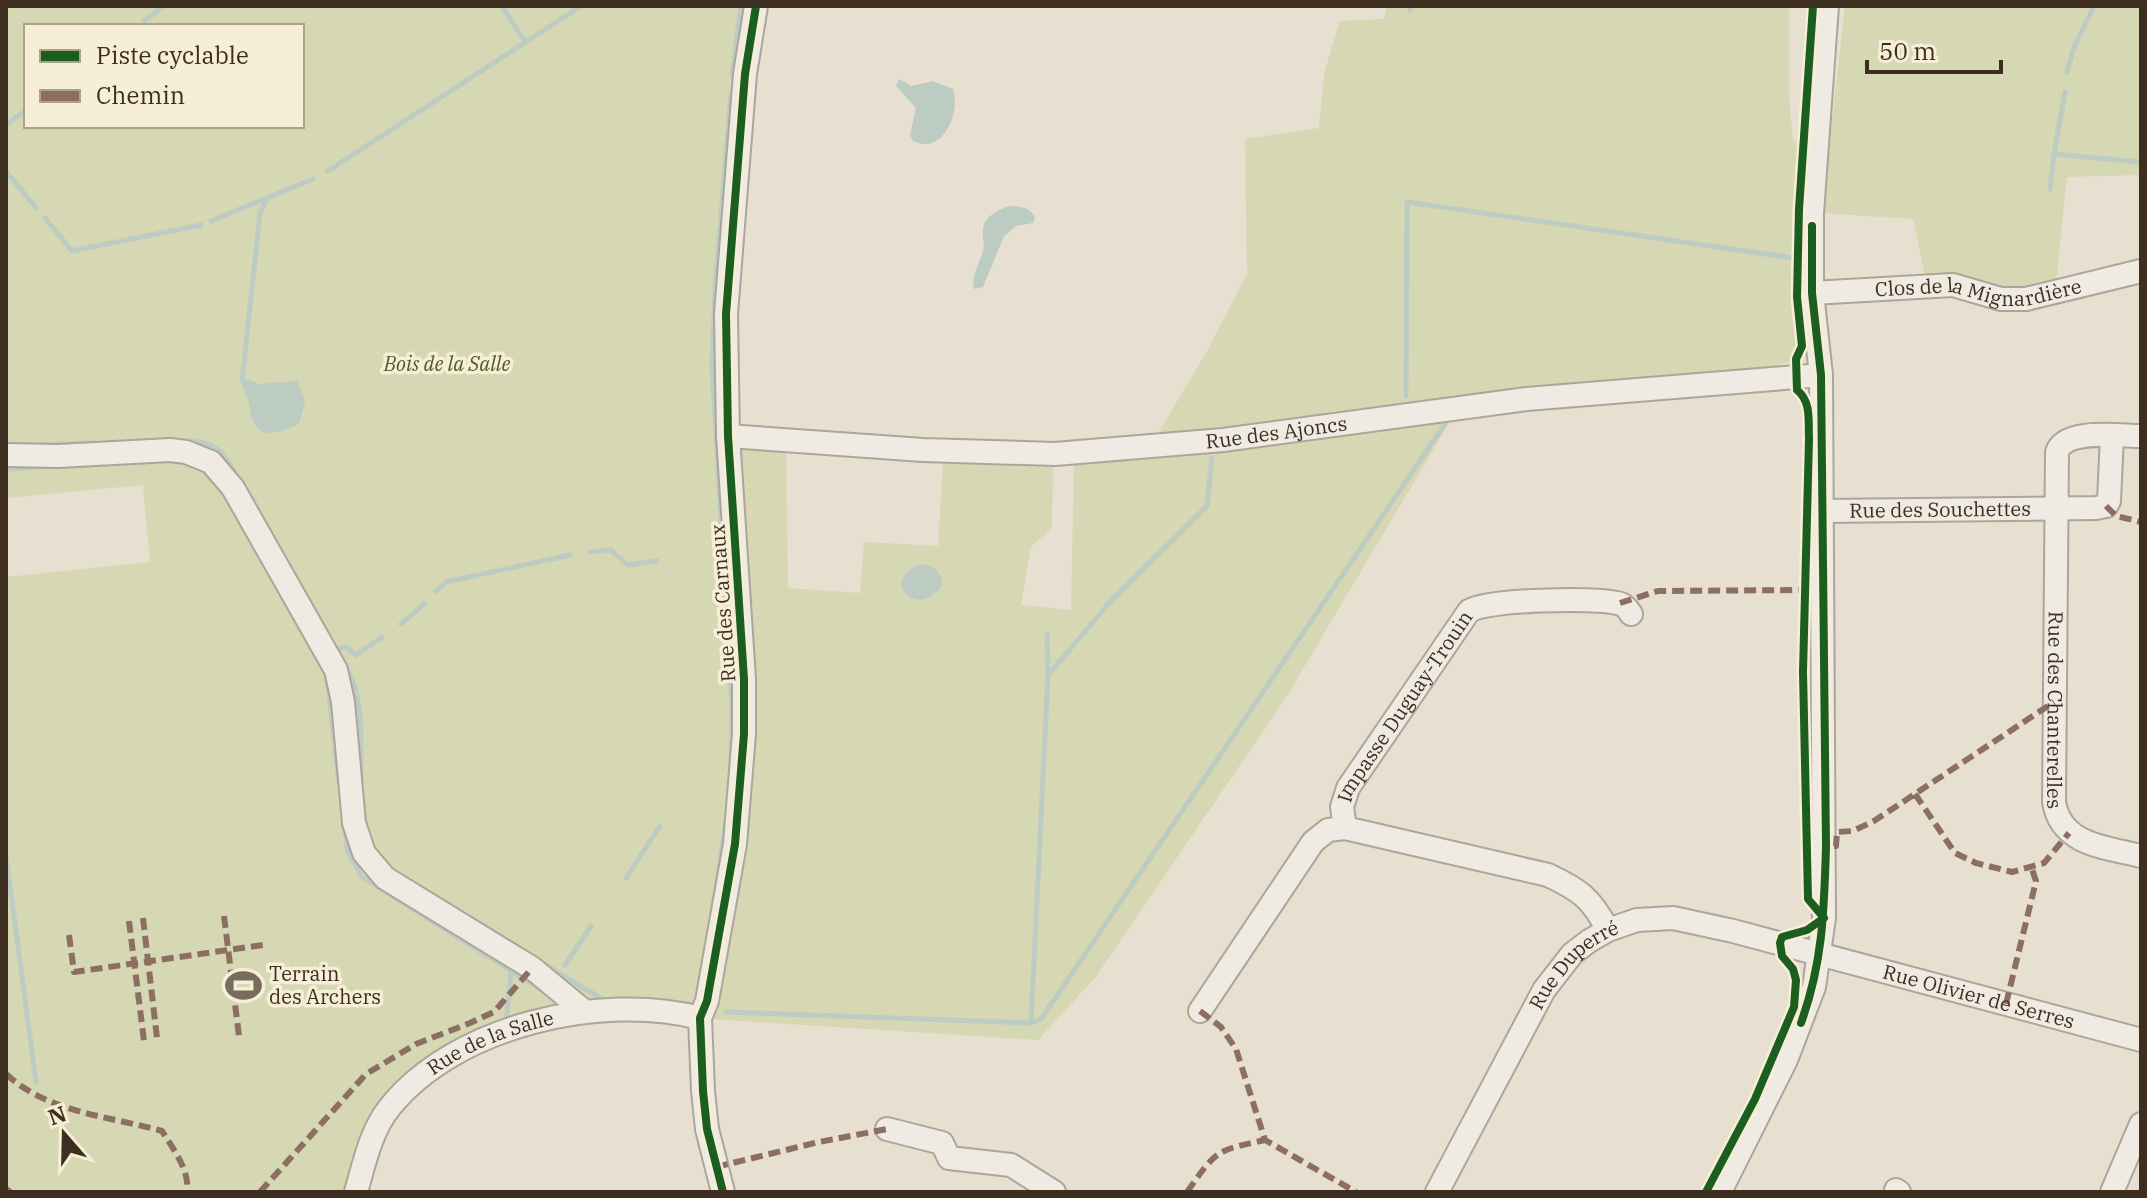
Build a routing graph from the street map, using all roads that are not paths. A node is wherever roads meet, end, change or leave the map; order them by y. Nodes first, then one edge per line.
1 (756, 6) edge
2 (1827, 6) edge
3 (2141, 271) edge
4 (1812, 293) junction
5 (1821, 375) junction
6 (728, 436) junction
7 (2112, 436) junction
8 (2141, 436) edge
9 (6, 455) edge
10 (2056, 507) junction
11 (1822, 511) junction
12 (1631, 614) dead end
13 (1345, 828) junction
14 (2141, 856) edge
15 (1608, 930) junction
16 (1819, 953) junction
17 (584, 1011) junction
18 (1200, 1011) dead end
19 (700, 1018) junction
20 (2141, 1040) edge
21 (2141, 1124) edge
22 (887, 1129) dead end
23 (356, 1192) edge
24 (723, 1192) edge
25 (1054, 1192) edge
26 (1437, 1192) edge
27 (1720, 1192) edge
28 (2112, 1192) edge

1 - 6 street, Rue des Carnaux
2 - 4 street
3 - 4 street, Clos de la Mignardière
4 - 5 street
5 - 6 street, Rue des Ajoncs
5 - 11 street
6 - 19 street, Rue des Carnaux
7 - 8 street, Rue des Souchettes
7 - 10 street, Rue des Souchettes
7 - 10 street, Rue des Souchettes
9 - 17 street
10 - 11 street, Rue des Souchettes
10 - 14 street, Rue des Chanterelles
11 - 16 street
12 - 13 street, Impasse Duguay-Trouin
13 - 15 street, Impasse Duguay-Trouin
13 - 18 street, Impasse Duguay-Trouin
15 - 16 street, Rue Duperré
15 - 26 street, Rue Duperré
16 - 20 street, Rue Olivier de Serres
16 - 27 street
17 - 19 street, Rue de la Salle
17 - 23 street, Rue de la Salle
19 - 24 street, Rue des Carnaux
21 - 28 street
22 - 25 street

